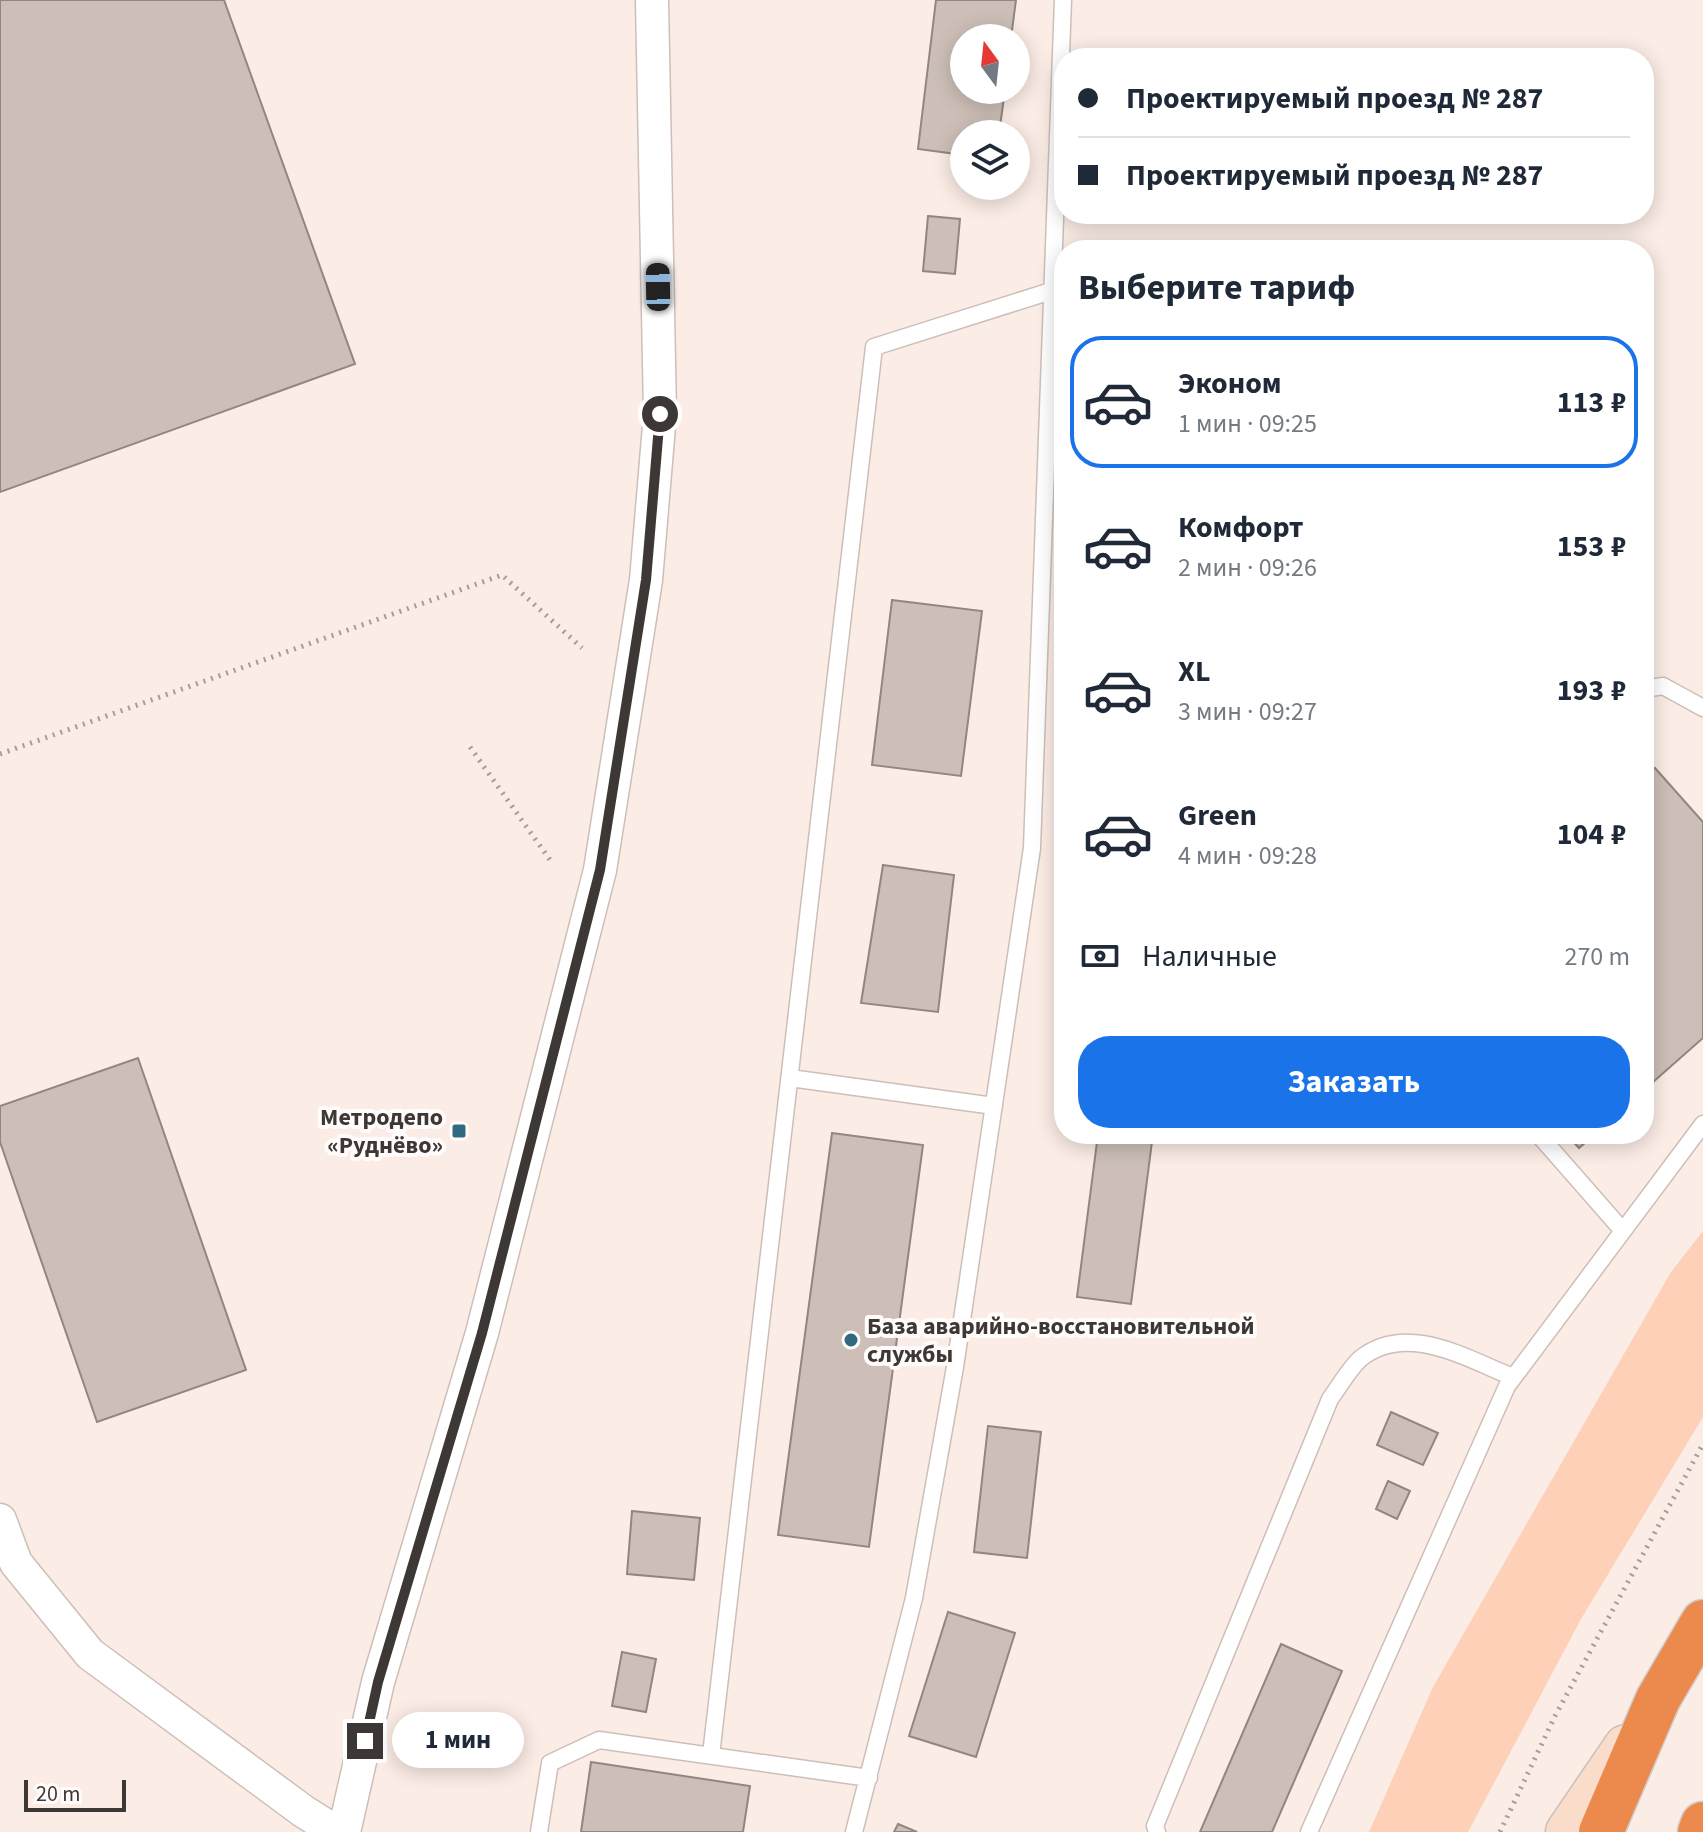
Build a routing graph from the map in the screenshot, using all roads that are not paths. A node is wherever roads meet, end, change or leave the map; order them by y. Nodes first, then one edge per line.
1 (652, 0) edge
2 (1063, 0) edge
3 (1061, 48) edge
4 (1054, 218) edge
5 (1051, 291) junction
6 (1654, 687) edge
7 (1703, 708) edge
8 (790, 1078) junction
9 (994, 1106) junction
10 (1703, 1124) edge
11 (1547, 1144) edge
12 (1623, 1231) junction
13 (1513, 1377) junction
14 (0, 1520) edge
15 (1703, 1622) edge
16 (1658, 1699) junction
17 (711, 1755) junction
18 (869, 1778) junction
19 (1703, 1824) edge
20 (336, 1832) edge
21 (344, 1832) edge
22 (539, 1832) edge
23 (854, 1832) edge
24 (1157, 1832) edge
25 (1309, 1832) edge
26 (1568, 1832) edge
27 (1601, 1832) edge
28 (1700, 1832) edge

1 - 21 street
2 - 3 lane
4 - 5 lane
5 - 8 lane
5 - 9 lane
6 - 7 lane
8 - 9 lane
8 - 17 lane
9 - 18 lane
10 - 12 lane
11 - 12 lane
12 - 13 lane
13 - 24 lane
13 - 25 lane
14 - 20 street
15 - 16 highway
16 - 26 main road
16 - 27 highway
17 - 18 lane
17 - 22 lane
18 - 23 lane
19 - 28 highway

